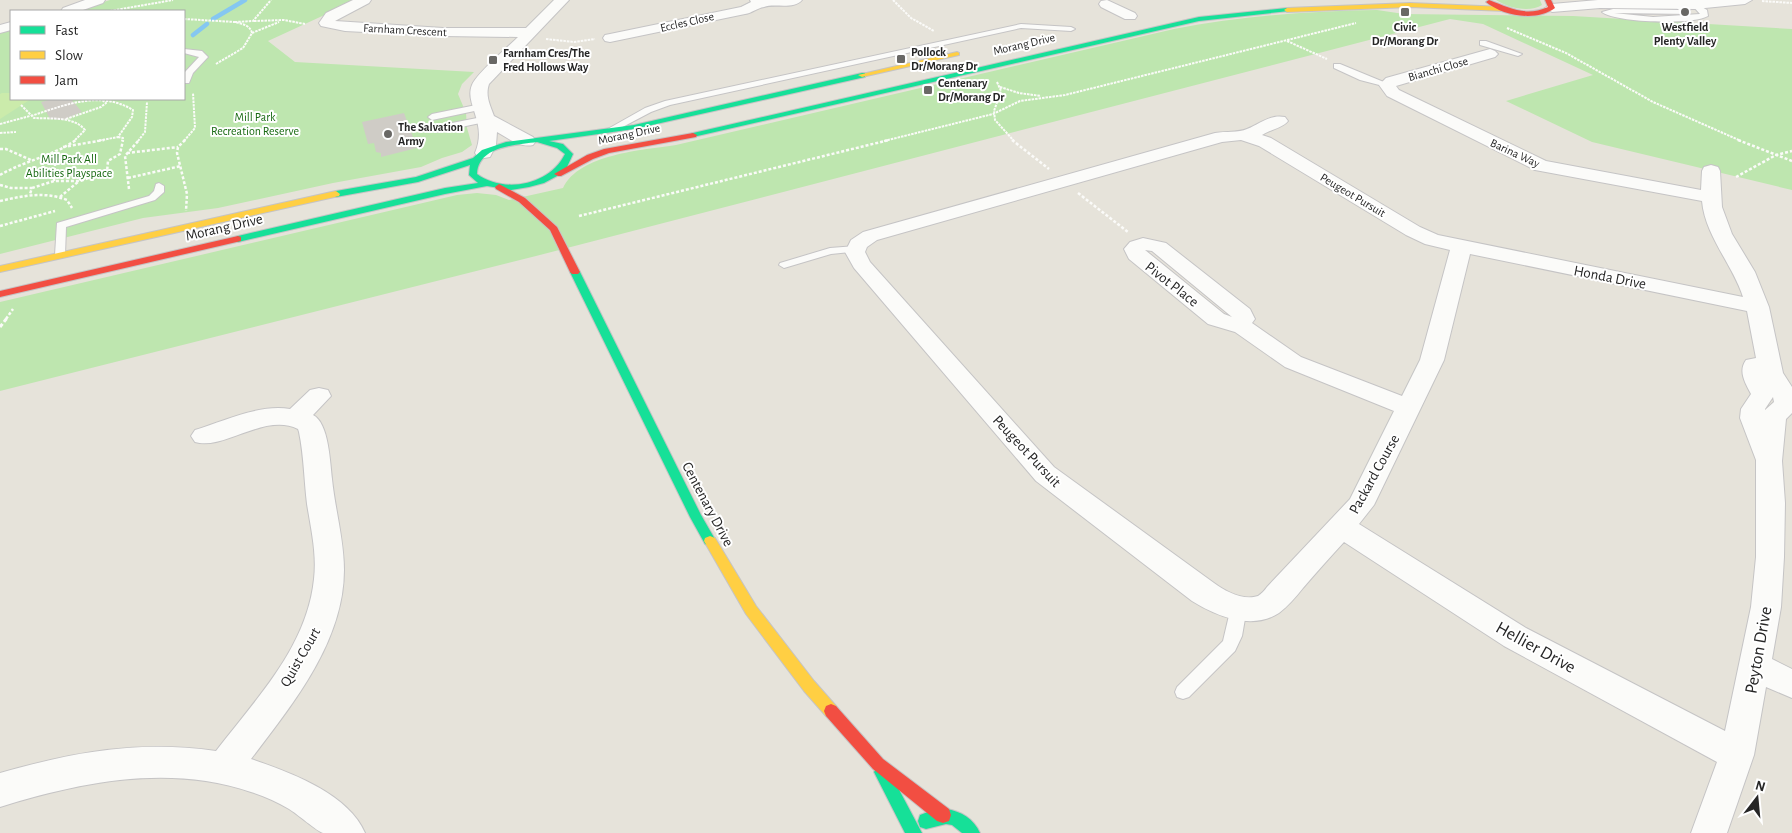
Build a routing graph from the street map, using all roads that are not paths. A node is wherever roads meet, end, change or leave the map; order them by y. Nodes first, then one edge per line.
1 (98, 0) edge
2 (364, 0) edge
3 (562, 0) edge
4 (795, 0) edge
5 (1486, 0) edge
6 (1602, 0) edge
7 (1745, 0) edge
8 (760, 1) edge
9 (1105, 2) edge
10 (1550, 4) edge
11 (1643, 4) junction
12 (1506, 9) junction
13 (71, 10) edge
14 (1691, 10) junction
15 (1134, 15) joint
16 (1113, 20) joint
17 (1076, 28) joint
18 (527, 35) junction
19 (610, 38) road end
20 (1026, 39) dead end
21 (1492, 49) joint
22 (185, 51) edge
23 (973, 51) dead end
24 (1518, 54) dead end
25 (1349, 62) dead end
26 (1337, 66) junction
27 (1324, 68) dead end
28 (186, 81) dead end
29 (1387, 85) junction
30 (484, 113) junction
31 (432, 117) dead end
32 (1279, 121) dead end
33 (436, 129) dead end
34 (607, 131) junction
35 (1249, 136) junction
36 (532, 141) junction
37 (480, 156) junction
38 (1711, 171) dead end
39 (555, 178) junction
40 (485, 184) junction
41 (159, 186) dead end
42 (499, 187) junction
43 (1710, 197) junction
44 (554, 214) dead end
45 (554, 229) junction
46 (1140, 244) road end
47 (1461, 247) junction
48 (856, 249) junction
49 (60, 255) junction
50 (784, 265) dead end
51 (0, 269) edge
52 (0, 294) edge
53 (1758, 307) junction
54 (1763, 335) junction
55 (1763, 394) junction
56 (319, 396) dead end
57 (1790, 402) edge
58 (1409, 408) junction
59 (296, 417) junction
60 (204, 436) dead end
61 (1769, 461) junction
62 (1342, 527) junction
63 (1239, 607) junction
64 (1756, 667) junction
65 (1792, 684) edge
66 (1183, 692) dead end
67 (1737, 755) junction
68 (878, 764) junction
69 (223, 769) junction
70 (0, 790) edge
71 (943, 815) junction
72 (347, 833) edge
73 (914, 833) edge
74 (919, 833) edge
75 (972, 833) edge
76 (1709, 833) edge

1 - 13 street
2 - 18 street, Farnham Crescent
3 - 18 street
4 - 8 street
5 - 12 main road
6 - 11 street
7 - 14 street
8 - 19 street, Eccles Close
9 - 15 street
9 - 16 street
10 - 11 street
10 - 12 main road
11 - 14 street
12 - 39 main road, Morang Drive
14 - 14 lane
15 - 16 main road
17 - 20 main road, Morang Drive
17 - 34 lane
18 - 30 street
21 - 24 lane
21 - 29 street, Bianchi Close
22 - 28 lane
23 - 34 main road, Morang Drive
25 - 26 lane
26 - 27 lane
26 - 29 lane, Barina Way
29 - 43 street, Barina Way
30 - 31 lane
30 - 33 lane
30 - 36 street
30 - 37 street
32 - 35 street, Peugeot Pursuit
34 - 36 main road, Morang Drive
35 - 47 street, Peugeot Pursuit
35 - 48 street, Peugeot Pursuit
36 - 37 main road, Morang Drive
36 - 39 main road
37 - 40 main road
37 - 49 main road, Morang Drive
38 - 43 street
39 - 42 main road, Morang Drive
40 - 42 main road
40 - 52 main road, Morang Drive
41 - 49 lane
42 - 45 main road, Centenary Drive
43 - 53 street
44 - 45 main road, Centenary Drive
45 - 68 main road, Centenary Drive
46 - 58 street, Pivot Place
47 - 53 street, Honda Drive
47 - 58 street, Packard Course
48 - 50 lane
48 - 63 street, Peugeot Pursuit
49 - 51 main road, Morang Drive
53 - 54 street
54 - 55 street
54 - 57 street
55 - 57 street
55 - 61 street, Peyton Drive
56 - 59 street
57 - 61 street, Peyton Drive
58 - 62 street, Packard Course
59 - 60 street
59 - 69 street, Quist Court
61 - 64 street, Peyton Drive
62 - 63 street, Packard Course
62 - 67 street, Hellier Drive
63 - 66 lane
64 - 65 street
64 - 67 street, Peyton Drive
67 - 76 street, Peyton Drive
68 - 71 main road, Centenary Drive
68 - 73 main road, Centenary Drive
69 - 70 street
69 - 72 street
71 - 74 main road
71 - 75 main road, Centenary Drive

